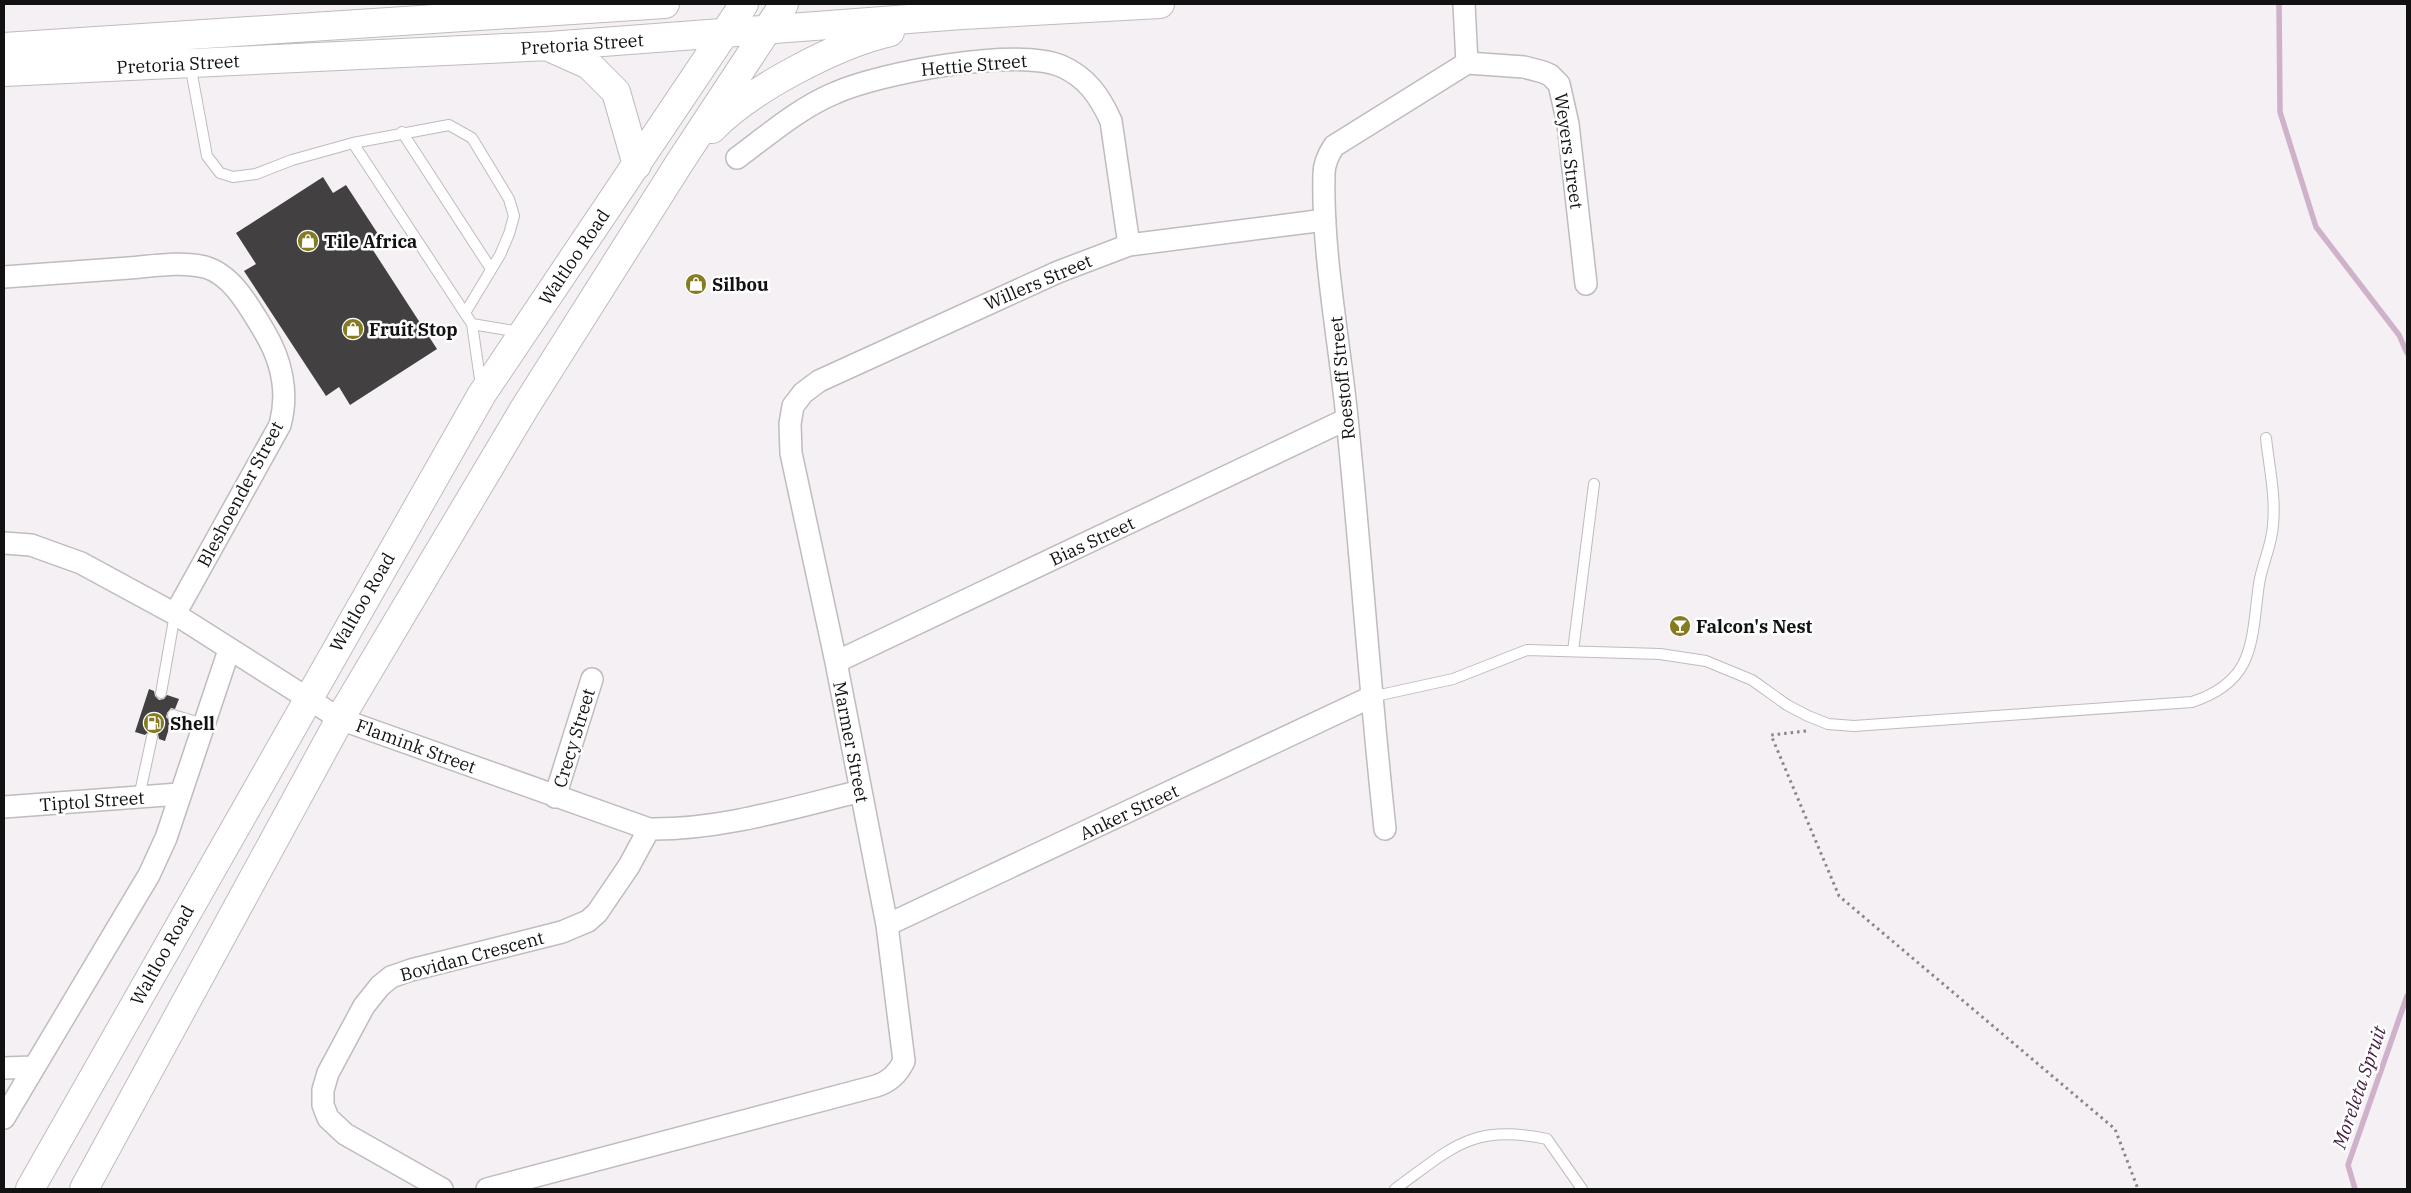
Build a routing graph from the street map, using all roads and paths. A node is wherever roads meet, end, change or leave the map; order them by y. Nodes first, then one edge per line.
1 (664, 4) edge
2 (744, 4) edge
3 (784, 4) edge
4 (1160, 4) edge
5 (1464, 4) edge
6 (962, 16) junction
7 (767, 30) junction
8 (724, 34) junction
9 (549, 46) junction
10 (4, 47) edge
11 (189, 50) junction
12 (1467, 63) junction
13 (4, 72) edge
14 (402, 132) junction
15 (353, 143) junction
16 (737, 158) dead end
17 (680, 162) junction
18 (637, 165) junction
19 (1325, 220) junction
20 (1128, 245) junction
21 (491, 270) junction
22 (4, 277) edge
23 (1586, 284) dead end
24 (465, 313) junction
25 (472, 324) junction
26 (523, 332) junction
27 (482, 394) junction
28 (1347, 419) junction
29 (790, 424) joint
30 (2266, 438) dead end
31 (1594, 484) dead end
32 (4, 544) edge
33 (175, 614) junction
34 (229, 650) junction
35 (1573, 651) junction
36 (836, 662) junction
37 (592, 679) dead end
38 (161, 693) dead end
39 (1371, 697) junction
40 (307, 699) junction
41 (173, 714) dead end
42 (340, 719) junction
43 (204, 724) junction
44 (1808, 731) dead end
45 (152, 737) dead end
46 (861, 791) junction
47 (179, 794) junction
48 (139, 797) junction
49 (555, 797) junction
50 (4, 807) edge
51 (649, 829) junction
52 (1385, 829) dead end
53 (887, 925) junction
54 (33, 1067) junction
55 (4, 1068) edge
56 (4, 1118) edge
57 (30, 1189) edge
58 (84, 1189) edge
59 (442, 1189) edge
60 (487, 1189) edge
61 (1395, 1189) edge
62 (1582, 1189) edge
63 (2138, 1189) edge

1 - 11 main road, Pretoria Street
2 - 8 main road, Waltloo Road
3 - 7 main road
4 - 6 main road, Pretoria Street
5 - 12 street
6 - 7 main road, Pretoria Street
6 - 17 main road
7 - 8 main road, Pretoria Street
7 - 17 main road
8 - 9 main road, Pretoria Street
8 - 18 main road, Waltloo Road
9 - 11 main road, Pretoria Street
9 - 18 main road
10 - 11 main road, Pretoria Street
11 - 13 main road, Pretoria Street
11 - 15 lane
12 - 19 street, Roestoff Street
12 - 23 street, Weyers Street
14 - 15 lane
14 - 21 lane
14 - 21 lane
15 - 24 lane
16 - 20 street, Hettie Street
17 - 42 main road
18 - 26 main road, Waltloo Road
19 - 20 street, Willers Street
19 - 28 street, Roestoff Street
20 - 29 street, Willers Street
21 - 24 lane
22 - 33 street, Bleshoender Street
24 - 25 lane
25 - 26 lane
25 - 27 lane
26 - 27 main road, Waltloo Road
27 - 40 main road, Waltloo Road
28 - 36 street, Bias Street
28 - 39 street, Roestoff Street
29 - 36 street, Marmer Street
30 - 35 lane
31 - 35 lane
32 - 33 street, Flamink Street
33 - 34 street, Flamink Street
33 - 38 lane
34 - 40 street, Flamink Street
34 - 43 street
35 - 39 lane
36 - 46 street, Marmer Street
37 - 49 street, Crecy Street
39 - 52 street, Roestoff Street
39 - 53 street, Anker Street
40 - 42 street, Flamink Street
40 - 57 main road, Waltloo Road
41 - 43 lane
42 - 49 street, Flamink Street
42 - 58 main road
43 - 47 street
44 - 63 path
45 - 48 lane
46 - 51 street, Flamink Street
46 - 53 street, Marmer Street
47 - 48 street, Tiptol Street
47 - 54 street
48 - 50 street, Tiptol Street
49 - 51 street, Flamink Street
51 - 59 street, Bovidan Crescent
53 - 60 street, Marmer Street
54 - 55 street
54 - 56 street
61 - 62 lane

